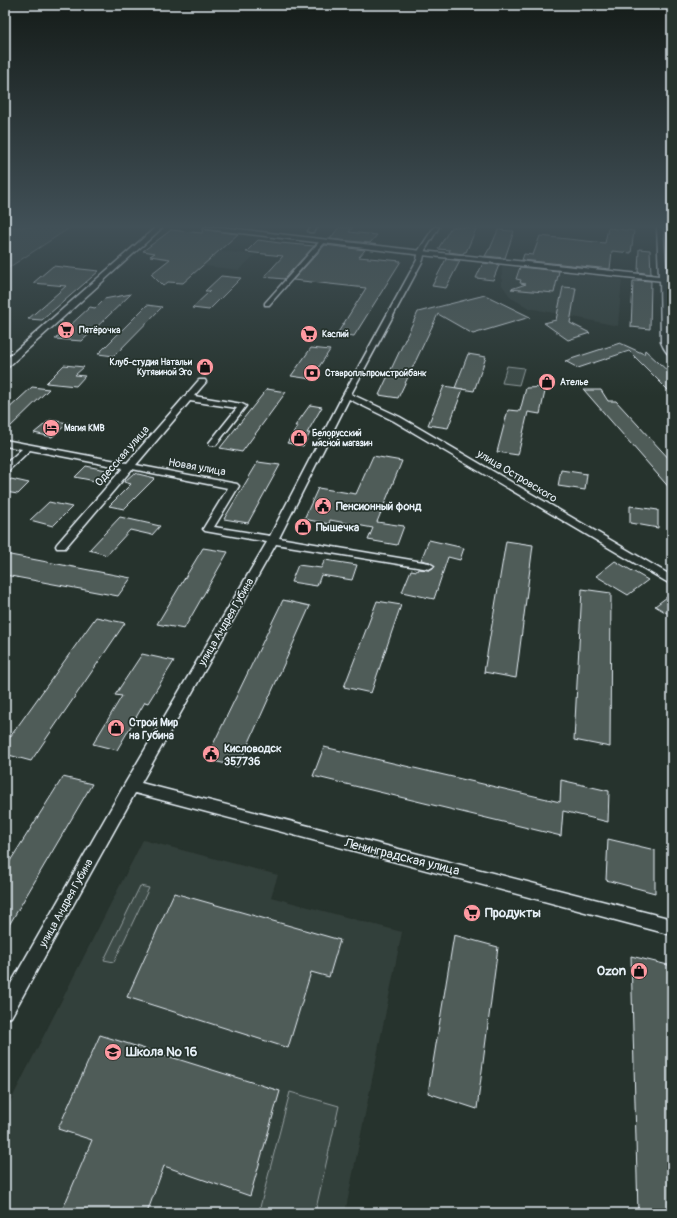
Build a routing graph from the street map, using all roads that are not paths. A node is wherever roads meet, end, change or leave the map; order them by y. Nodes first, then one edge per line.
1 (96, 284) edge
2 (285, 284) edge
3 (407, 284) edge
4 (665, 284) edge
5 (267, 304) dead end
6 (669, 326) edge
7 (672, 354) edge
8 (5, 365) edge
9 (202, 382) dead end
10 (347, 395) junction
11 (189, 398) junction
12 (5, 443) edge
13 (213, 443) dead end
14 (29, 447) junction
15 (128, 467) junction
16 (5, 470) edge
17 (273, 540) junction
18 (61, 546) dead end
19 (429, 566) dead end
20 (672, 581) edge
21 (131, 786) junction
22 (672, 927) edge
23 (5, 1011) edge

1 - 8 street
2 - 5 street
3 - 10 street, улица Андрея Губина
4 - 6 street
6 - 7 street
9 - 11 street, Одесская улица
10 - 17 street, улица Андрея Губина
10 - 20 street, улица Островского
11 - 13 street
11 - 15 street, Одесская улица
12 - 14 street, Новая улица
14 - 15 street, Новая улица
14 - 16 street
15 - 17 street, Новая улица
15 - 18 street, Одесская улица
17 - 19 street, Новая улица
17 - 21 street, улица Андрея Губина
21 - 22 street, Ленинградская улица
21 - 23 street, улица Андрея Губина

